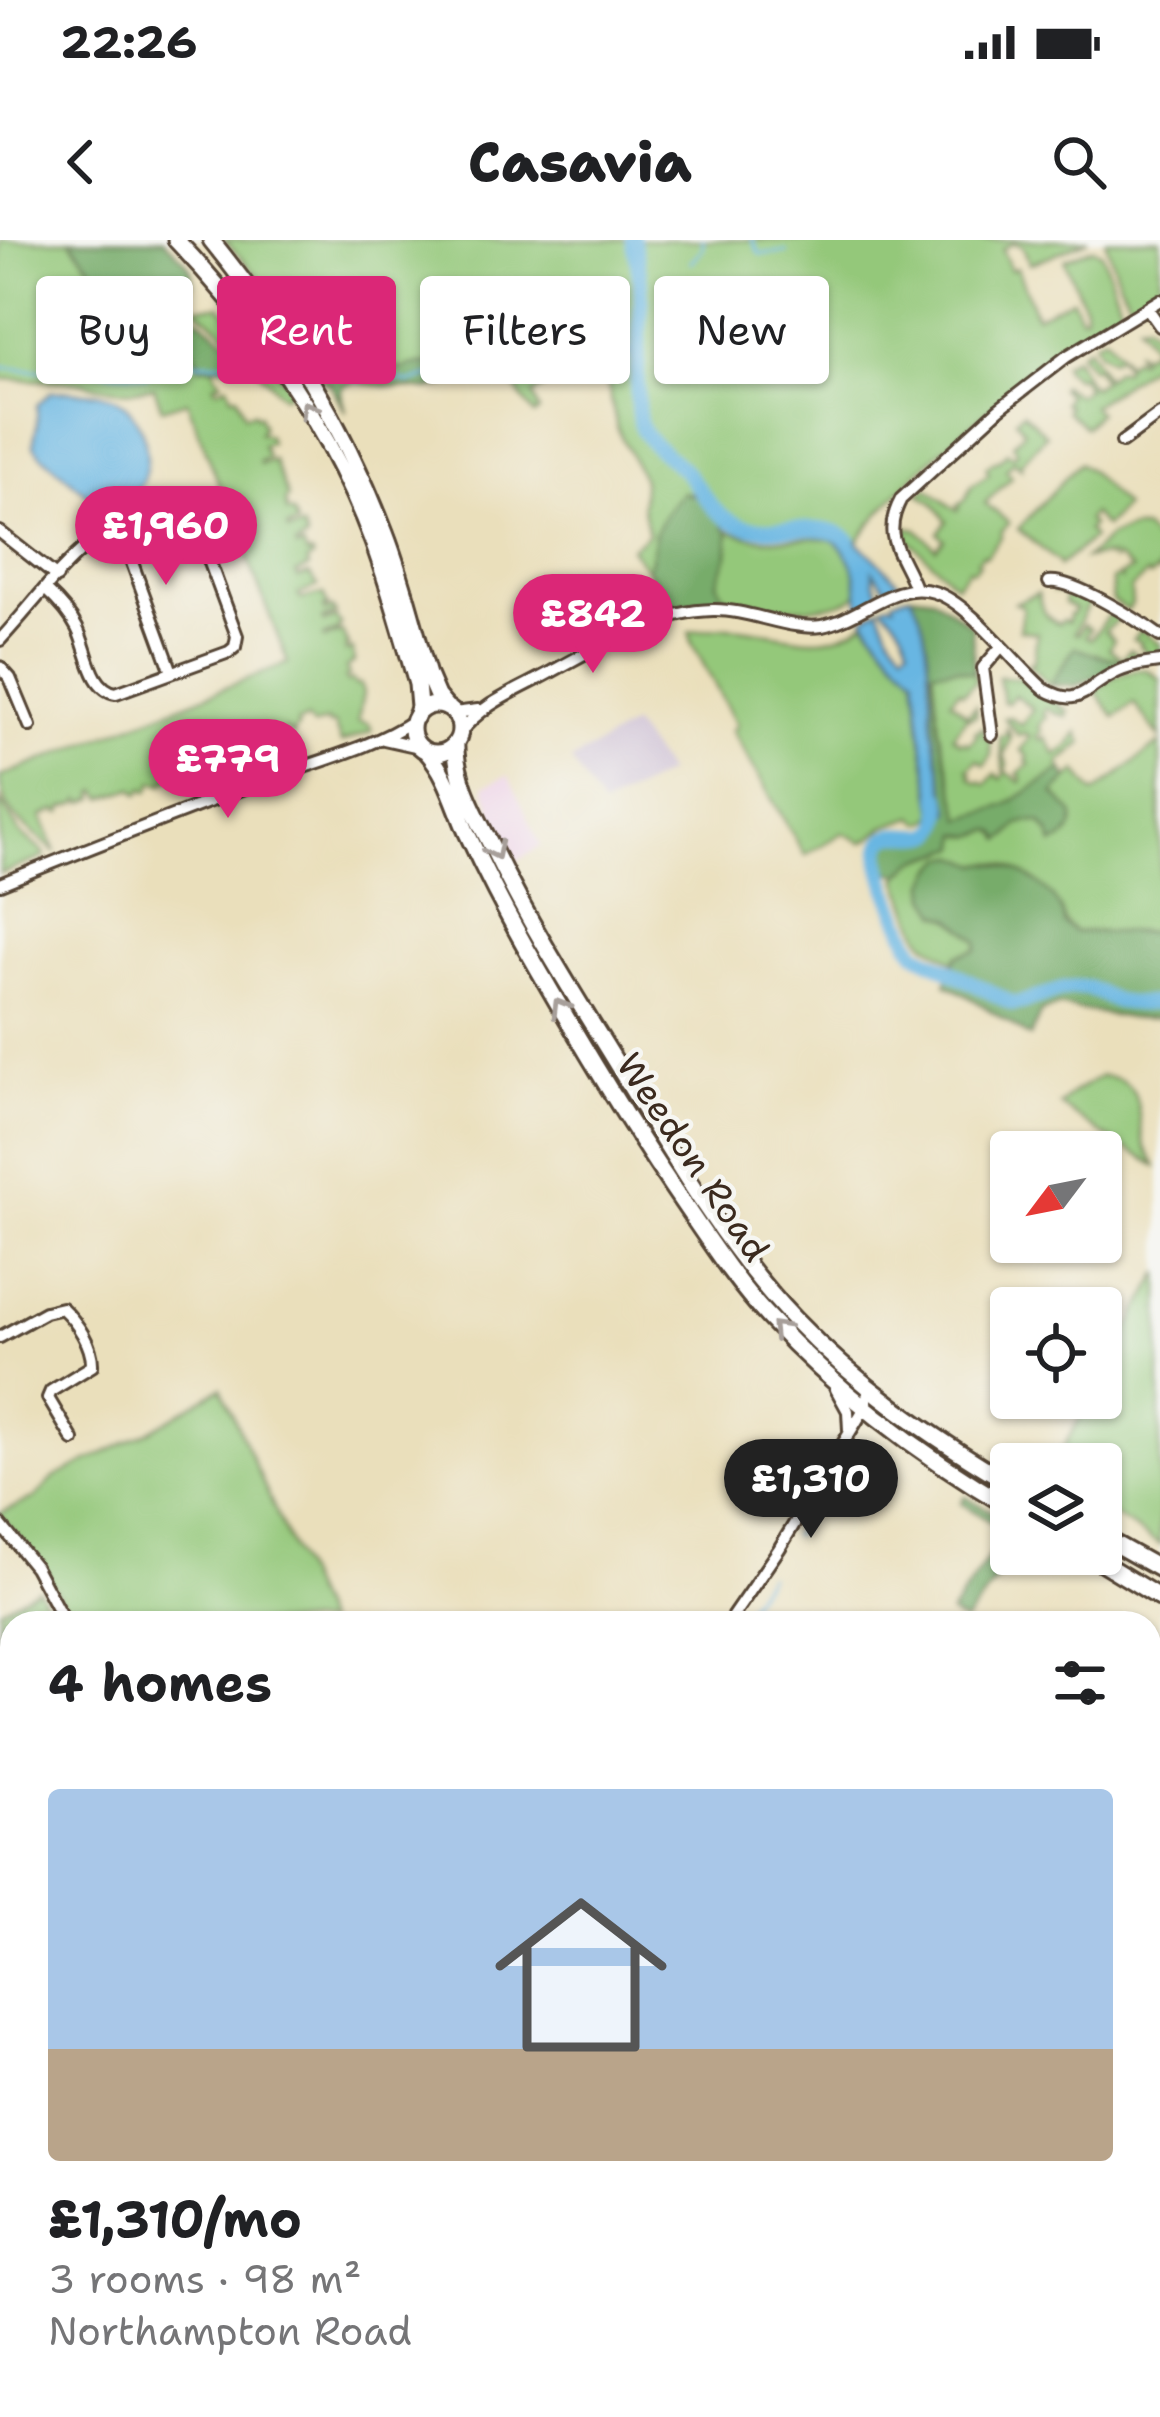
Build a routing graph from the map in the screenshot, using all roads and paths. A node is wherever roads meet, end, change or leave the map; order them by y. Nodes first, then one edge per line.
1 (176, 240) edge
2 (211, 240) edge
3 (1160, 301) edge
4 (1148, 309) junction
5 (1160, 326) edge
6 (1160, 414) edge
7 (1126, 434) dead end
8 (113, 528) junction
9 (0, 532) edge
10 (56, 577) junction
11 (1049, 582) dead end
12 (911, 589) junction
13 (46, 590) junction
14 (3, 631) edge
15 (1160, 636) edge
16 (1001, 647) junction
17 (1160, 662) edge
18 (0, 667) edge
19 (172, 672) junction
20 (450, 710) junction
21 (481, 710) junction
22 (415, 719) junction
23 (30, 726) dead end
24 (994, 726) dead end
25 (459, 738) junction
26 (384, 739) junction
27 (424, 749) junction
28 (0, 884) edge
29 (0, 1337) edge
30 (833, 1382) junction
31 (869, 1389) junction
32 (864, 1408) junction
33 (881, 1423) junction
34 (852, 1428) junction
35 (74, 1440) dead end
36 (990, 1471) edge
37 (990, 1495) edge
38 (0, 1524) edge
39 (1122, 1548) edge
40 (1160, 1569) edge
41 (1122, 1575) edge
42 (1160, 1598) edge
43 (58, 1611) edge
44 (736, 1611) edge

22 -> 1 highway
2 - 20 highway
3 - 4 street
4 - 5 street
4 - 12 street
6 - 7 street
8 - 10 street
8 - 19 street
8 - 19 street
9 - 10 street
10 - 13 street
11 - 15 street
12 - 16 street
12 - 21 street
13 - 14 street
13 - 19 street
16 - 17 street
16 - 24 street
18 - 23 street
20 - 21 street
20 - 22 highway
20 - 25 highway
21 - 25 street
22 - 26 street
22 - 27 highway
25 - 27 highway
25 -> 31 highway, Weedon Road
26 - 27 street
26 - 28 street
30 -> 27 highway, Weedon Road
29 - 35 street
30 - 32 highway, Weedon Road
30 - 34 street
31 - 32 street
31 - 36 highway, Weedon Road
32 - 33 highway, Weedon Road
32 - 34 street
33 - 34 street
33 - 37 highway, Weedon Road
34 - 44 street
38 - 43 street
39 - 40 highway
41 - 42 highway

